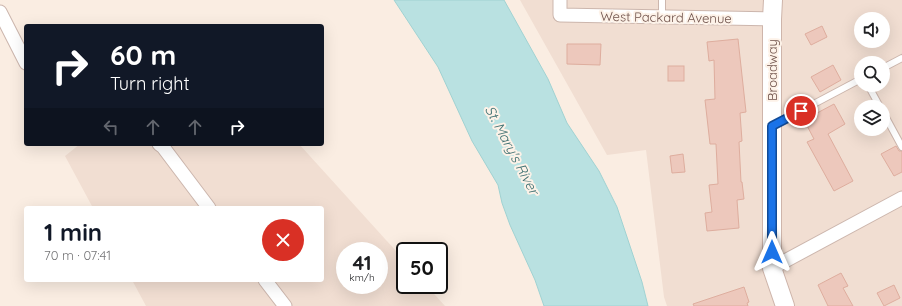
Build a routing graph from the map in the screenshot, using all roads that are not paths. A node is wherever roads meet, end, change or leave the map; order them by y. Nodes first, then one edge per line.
1 (560, 0) edge
2 (662, 0) edge
3 (773, 0) edge
4 (0, 12) edge
5 (662, 17) junction
6 (772, 19) junction
7 (902, 58) edge
8 (24, 59) edge
9 (890, 64) edge
10 (854, 84) edge
11 (890, 125) edge
12 (772, 126) junction
13 (162, 146) edge
14 (902, 147) edge
15 (902, 198) edge
16 (207, 206) edge
17 (772, 268) junction
18 (267, 282) edge
19 (285, 306) edge
20 (785, 306) edge

1 - 5 street, West Packard Avenue
2 - 5 lane
3 - 6 main road, Broadway
4 - 8 street
5 - 6 street, West Packard Avenue
6 - 12 main road, Broadway
7 - 9 lane
10 - 12 lane
11 - 14 lane
12 - 17 main road, Broadway
13 - 16 street
15 - 17 street
17 - 20 main road, Broadway
18 - 19 street

